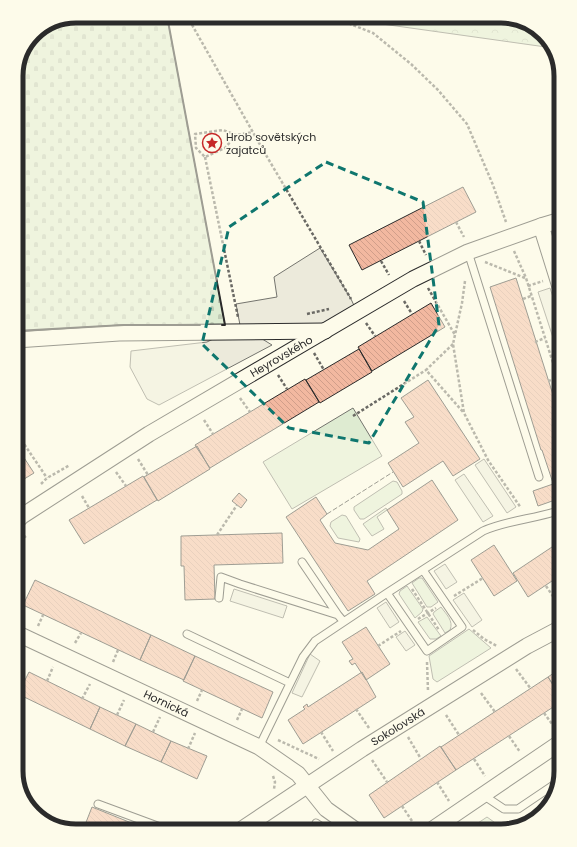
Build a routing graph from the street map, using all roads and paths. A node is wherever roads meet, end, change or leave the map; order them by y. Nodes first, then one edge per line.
1 (190, 23) edge
2 (347, 23) edge
3 (253, 132) junction
4 (236, 135) junction
5 (205, 157) junction
6 (456, 222) dead end
7 (554, 222) edge
8 (507, 224) dead end
9 (540, 226) junction
10 (419, 241) dead end
11 (512, 247) dead end
12 (471, 251) junction
13 (427, 258) dead end
14 (380, 261) dead end
15 (554, 269) edge
16 (465, 274) dead end
17 (390, 278) dead end
18 (526, 278) junction
19 (426, 285) dead end
20 (531, 296) junction
21 (402, 299) dead end
22 (523, 299) dead end
23 (412, 314) dead end
24 (361, 316) junction
25 (326, 331) junction
26 (240, 332) junction
27 (375, 336) dead end
28 (455, 336) junction
29 (545, 338) junction
30 (23, 340) edge
31 (535, 342) dead end
32 (453, 344) junction
33 (313, 351) dead end
34 (554, 366) edge
35 (324, 370) dead end
36 (426, 370) junction
37 (276, 373) dead end
38 (554, 379) edge
39 (548, 381) dead end
40 (287, 390) dead end
41 (239, 395) dead end
42 (250, 412) dead end
43 (464, 413) junction
44 (353, 416) dead end
45 (202, 418) dead end
46 (214, 434) dead end
47 (23, 442) edge
48 (137, 457) dead end
49 (115, 470) dead end
50 (148, 475) dead end
51 (539, 477) dead end
52 (47, 478) dead end
53 (126, 486) dead end
54 (80, 492) dead end
55 (237, 505) dead end
56 (89, 508) dead end
57 (554, 512) edge
58 (23, 515) edge
59 (529, 518) junction
60 (217, 535) dead end
61 (302, 562) dead end
62 (423, 570) junction
63 (483, 578) dead end
64 (407, 580) junction
65 (546, 586) dead end
66 (387, 593) junction
67 (219, 598) dead end
68 (554, 598) edge
69 (445, 602) junction
70 (428, 613) junction
71 (43, 615) dead end
72 (338, 615) junction
73 (343, 622) junction
74 (410, 626) junction
75 (38, 627) dead end
76 (462, 627) junction
77 (81, 632) dead end
78 (554, 632) edge
79 (187, 634) dead end
80 (23, 636) edge
81 (445, 638) junction
82 (75, 644) dead end
83 (378, 646) dead end
84 (499, 648) dead end
85 (118, 650) dead end
86 (427, 651) junction
87 (113, 662) dead end
88 (47, 664) dead end
89 (515, 669) dead end
90 (47, 681) dead end
91 (290, 683) junction
92 (97, 687) dead end
93 (531, 689) dead end
94 (202, 690) dead end
95 (479, 691) dead end
96 (428, 696) dead end
97 (117, 697) dead end
98 (82, 699) dead end
99 (197, 701) dead end
100 (242, 709) dead end
101 (356, 710) dead end
102 (495, 712) dead end
103 (444, 713) dead end
104 (544, 713) dead end
105 (117, 715) dead end
106 (167, 720) dead end
107 (236, 720) dead end
108 (554, 728) edge
109 (188, 730) dead end
110 (153, 732) dead end
111 (321, 732) dead end
112 (372, 732) dead end
113 (195, 733) junction
114 (459, 735) dead end
115 (202, 736) dead end
116 (408, 737) dead end
117 (554, 740) edge
118 (259, 747) junction
119 (188, 749) dead end
120 (336, 755) dead end
121 (421, 759) dead end
122 (474, 759) dead end
123 (372, 760) dead end
124 (271, 772) dead end
125 (387, 782) dead end
126 (437, 782) dead end
127 (308, 786) junction
128 (552, 786) edge
129 (488, 792) junction
130 (273, 793) dead end
131 (98, 804) dead end
132 (402, 806) dead end
133 (456, 813) junction
134 (152, 824) edge
135 (250, 824) edge
136 (347, 824) edge
137 (414, 824) edge
138 (440, 824) edge

1 - 3 path
2 - 8 path
3 - 4 path
3 - 24 path
4 - 5 path
4 - 5 path
5 - 26 path
6 - 12 path
7 - 9 street, Heyrovského
9 - 12 street, Heyrovského
9 - 15 street
10 - 13 path
11 - 18 path
12 - 18 path
12 - 24 street, Heyrovského
12 - 51 lane
14 - 17 path
16 - 28 path
18 - 20 path
19 - 28 path
20 - 22 path
20 - 29 path
21 - 23 path
24 - 25 street, Heyrovského
24 - 27 path
25 - 26 street
25 - 58 street, Heyrovského
26 - 30 street
28 - 32 path
29 - 31 path
29 - 34 path
32 - 36 path
32 - 43 path
33 - 35 path
36 - 43 path
36 - 44 path
37 - 40 path
38 - 39 path
41 - 42 path
43 - 59 path
45 - 46 path
47 - 52 path
48 - 50 path
49 - 53 path
54 - 56 path
55 - 60 path
57 - 59 lane
59 - 62 lane
61 - 72 lane
62 - 64 lane
62 - 69 lane
63 - 69 path
64 - 66 lane
64 - 70 path
65 - 68 path
66 - 73 lane
66 - 74 lane
67 - 72 lane
69 - 70 path
69 - 76 lane
70 - 74 path
70 - 81 path
71 - 75 path
72 - 73 lane
73 - 91 lane
74 - 83 path
74 - 86 lane
76 - 81 lane
76 - 84 path
77 - 82 path
78 - 127 street, Sokolovská
79 - 91 lane
80 - 118 street, Hornická
81 - 86 lane
85 - 87 path
86 - 96 path
88 - 90 path
89 - 93 path
91 - 118 lane
92 - 98 path
94 - 99 path
95 - 102 path
97 - 105 path
100 - 107 path
101 - 112 path
103 - 114 path
104 - 108 path
106 - 110 path
109 - 113 path
111 - 120 path
113 - 115 path
113 - 119 path
116 - 121 path
117 - 129 street
118 - 127 street, Hornická
122 - 129 path
123 - 125 path
124 - 130 path
126 - 133 path
127 - 135 street, Sokolovská
127 - 136 street, Hornická
128 - 129 lane
129 - 133 street
131 - 134 lane
132 - 137 path
133 - 138 street

